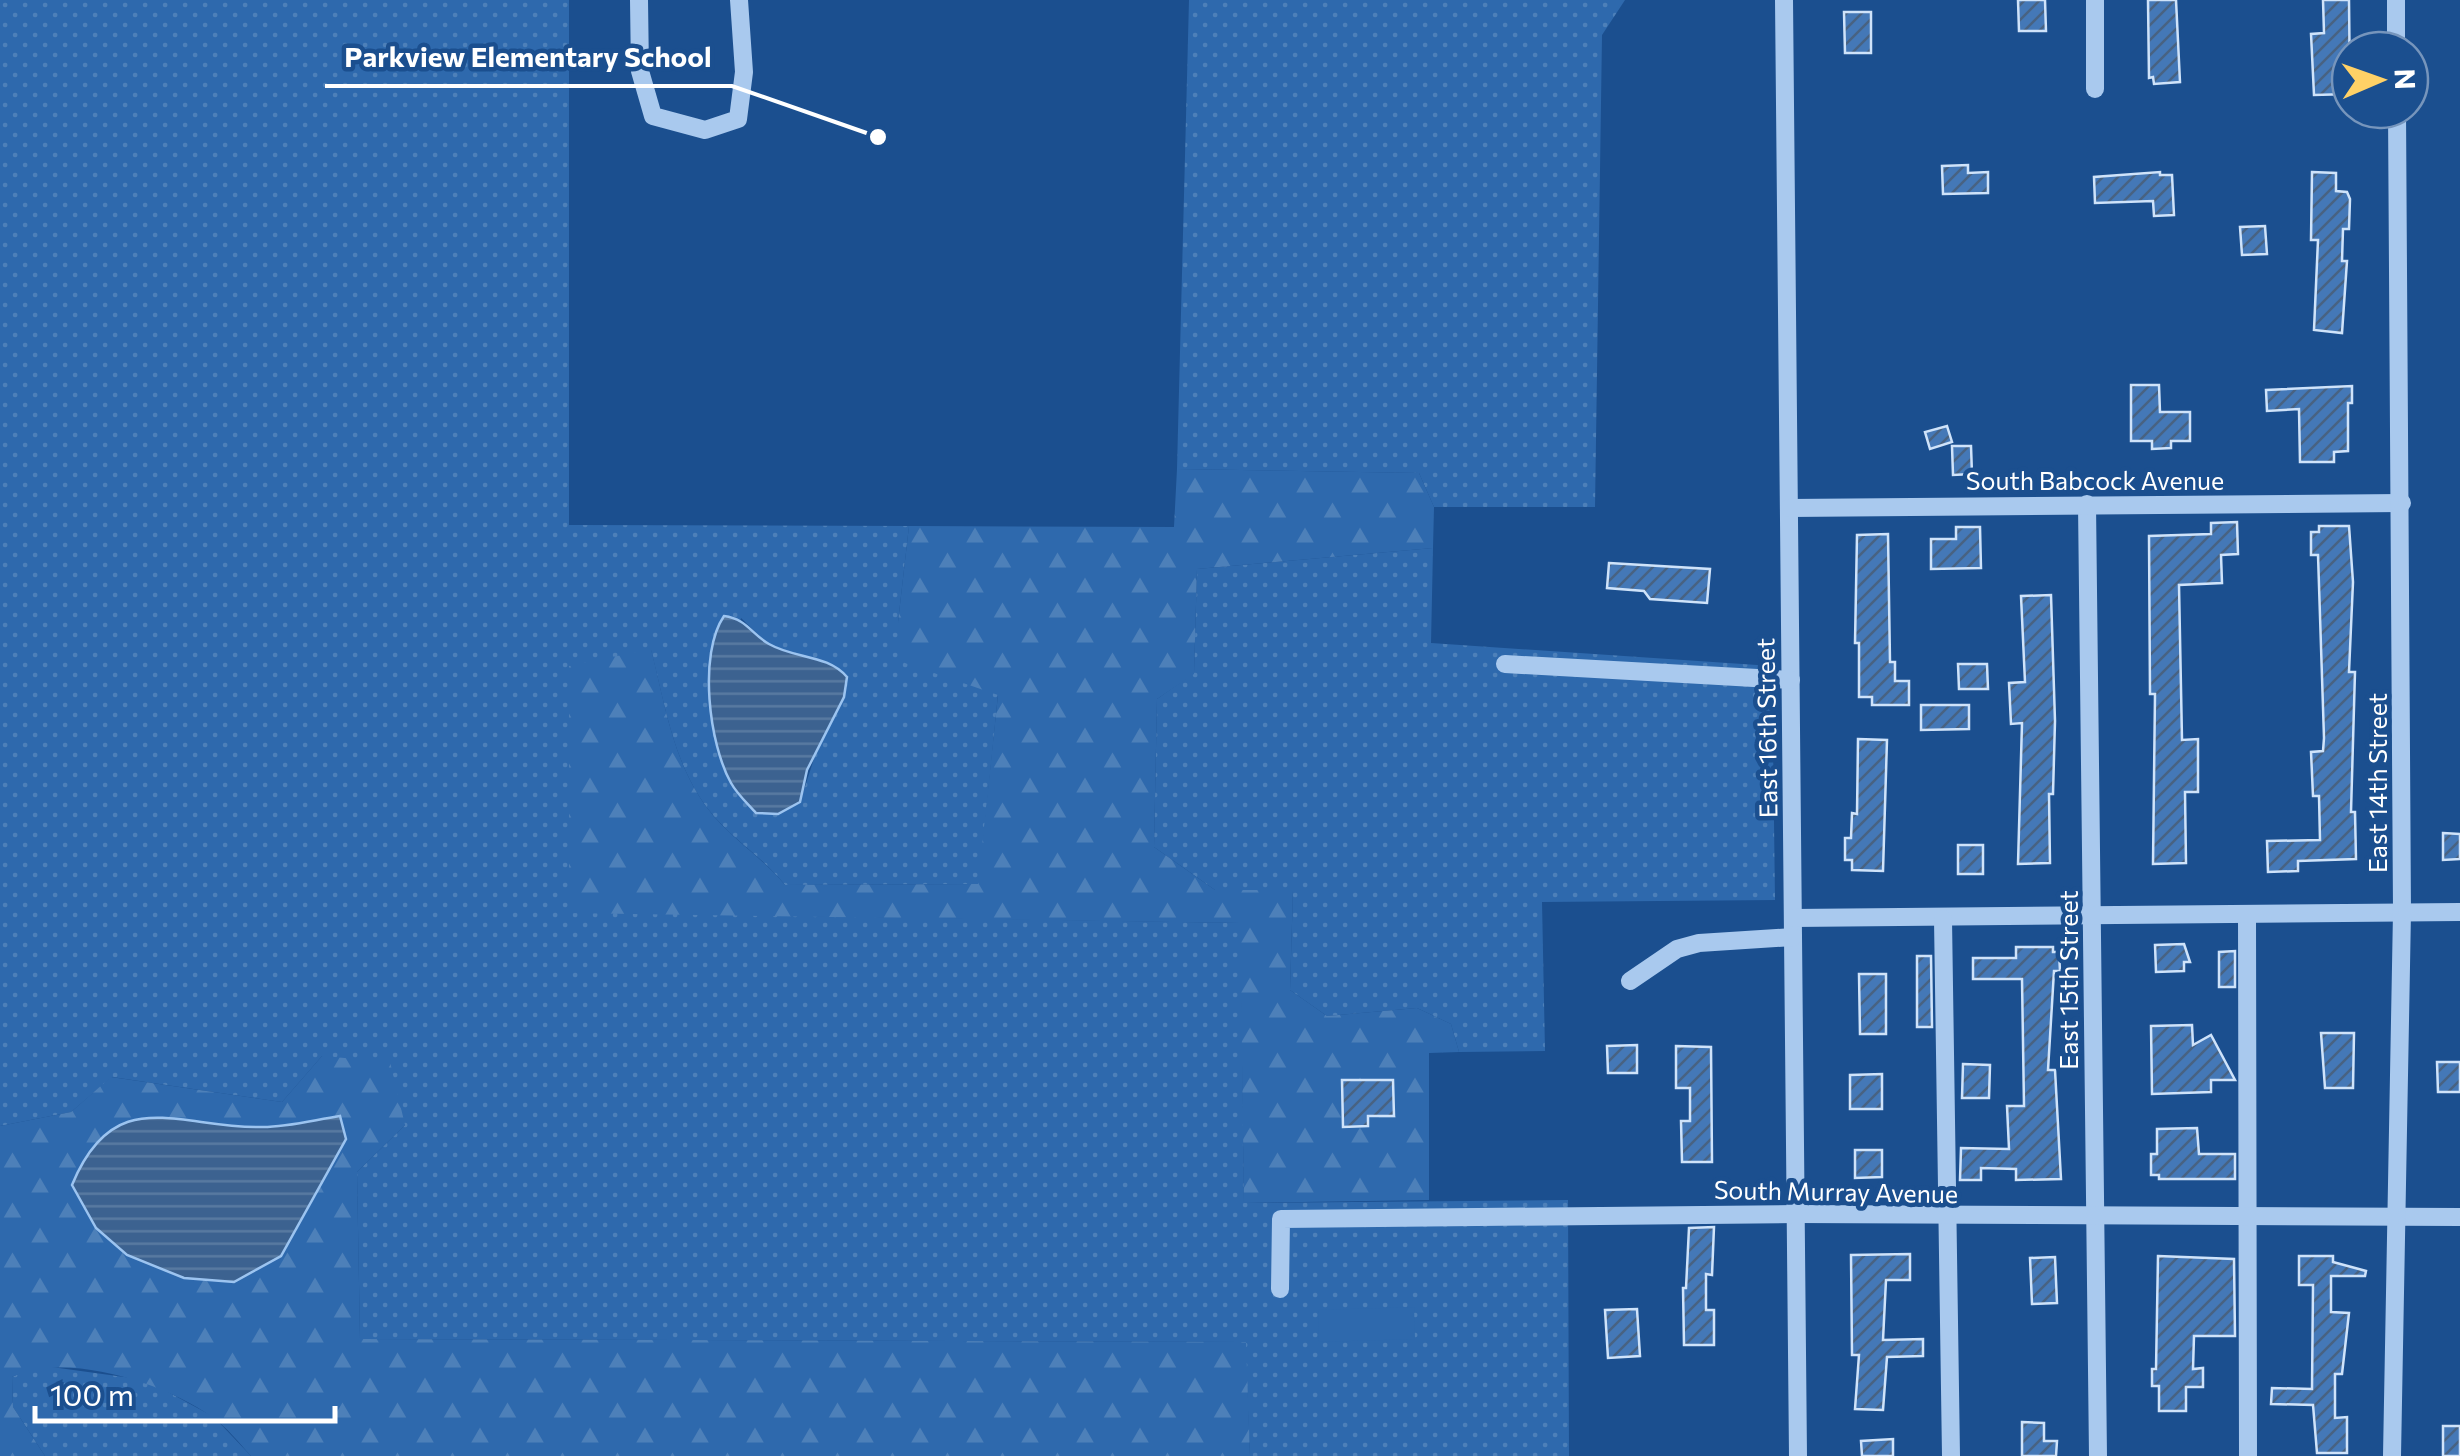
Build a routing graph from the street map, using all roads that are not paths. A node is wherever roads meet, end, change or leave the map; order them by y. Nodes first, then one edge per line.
1 (639, 0) edge
2 (739, 0) edge
3 (1784, 0) edge
4 (2094, 0) edge
5 (2396, 0) edge
6 (2396, 30) edge
7 (2094, 88) dead end
8 (2397, 130) edge
9 (2402, 503) junction
10 (2088, 504) junction
11 (1789, 508) junction
12 (1505, 664) dead end
13 (1791, 680) junction
14 (2402, 912) junction
15 (2460, 912) edge
16 (2247, 915) junction
17 (2093, 917) junction
18 (1943, 919) junction
19 (1793, 928) junction
20 (1630, 982) dead end
21 (1796, 1214) junction
22 (2460, 1217) edge
23 (1948, 1218) junction
24 (2094, 1218) junction
25 (2394, 1218) junction
26 (2246, 1219) junction
27 (1280, 1289) dead end
28 (1798, 1456) edge
29 (1951, 1456) edge
30 (2098, 1456) edge
31 (2248, 1456) edge
32 (2392, 1456) edge

1 - 2 street
3 - 11 street, East 16th Street
4 - 7 street
5 - 6 street
8 - 9 street, East 14th Street
9 - 10 street, South Babcock Avenue
9 - 14 street, East 14th Street
10 - 11 street, South Babcock Avenue
10 - 17 street, East 15th Street
11 - 13 street, East 16th Street
12 - 13 street
13 - 19 street, East 16th Street
14 - 15 street
14 - 16 street
14 - 25 street, East 14th Street
16 - 17 street
16 - 26 street
17 - 18 street
17 - 24 street, East 15th Street
18 - 19 street
18 - 23 street
19 - 20 street
19 - 21 street, East 16th Street
21 - 23 street, South Murray Avenue
21 - 27 street, South Murray Avenue
21 - 28 street, East 16th Street
22 - 25 street, South Murray Avenue
23 - 24 street, South Murray Avenue
23 - 29 street
24 - 26 street, South Murray Avenue
24 - 30 street, East 15th Street
25 - 26 street, South Murray Avenue
25 - 32 street, East 14th Street
26 - 31 street

